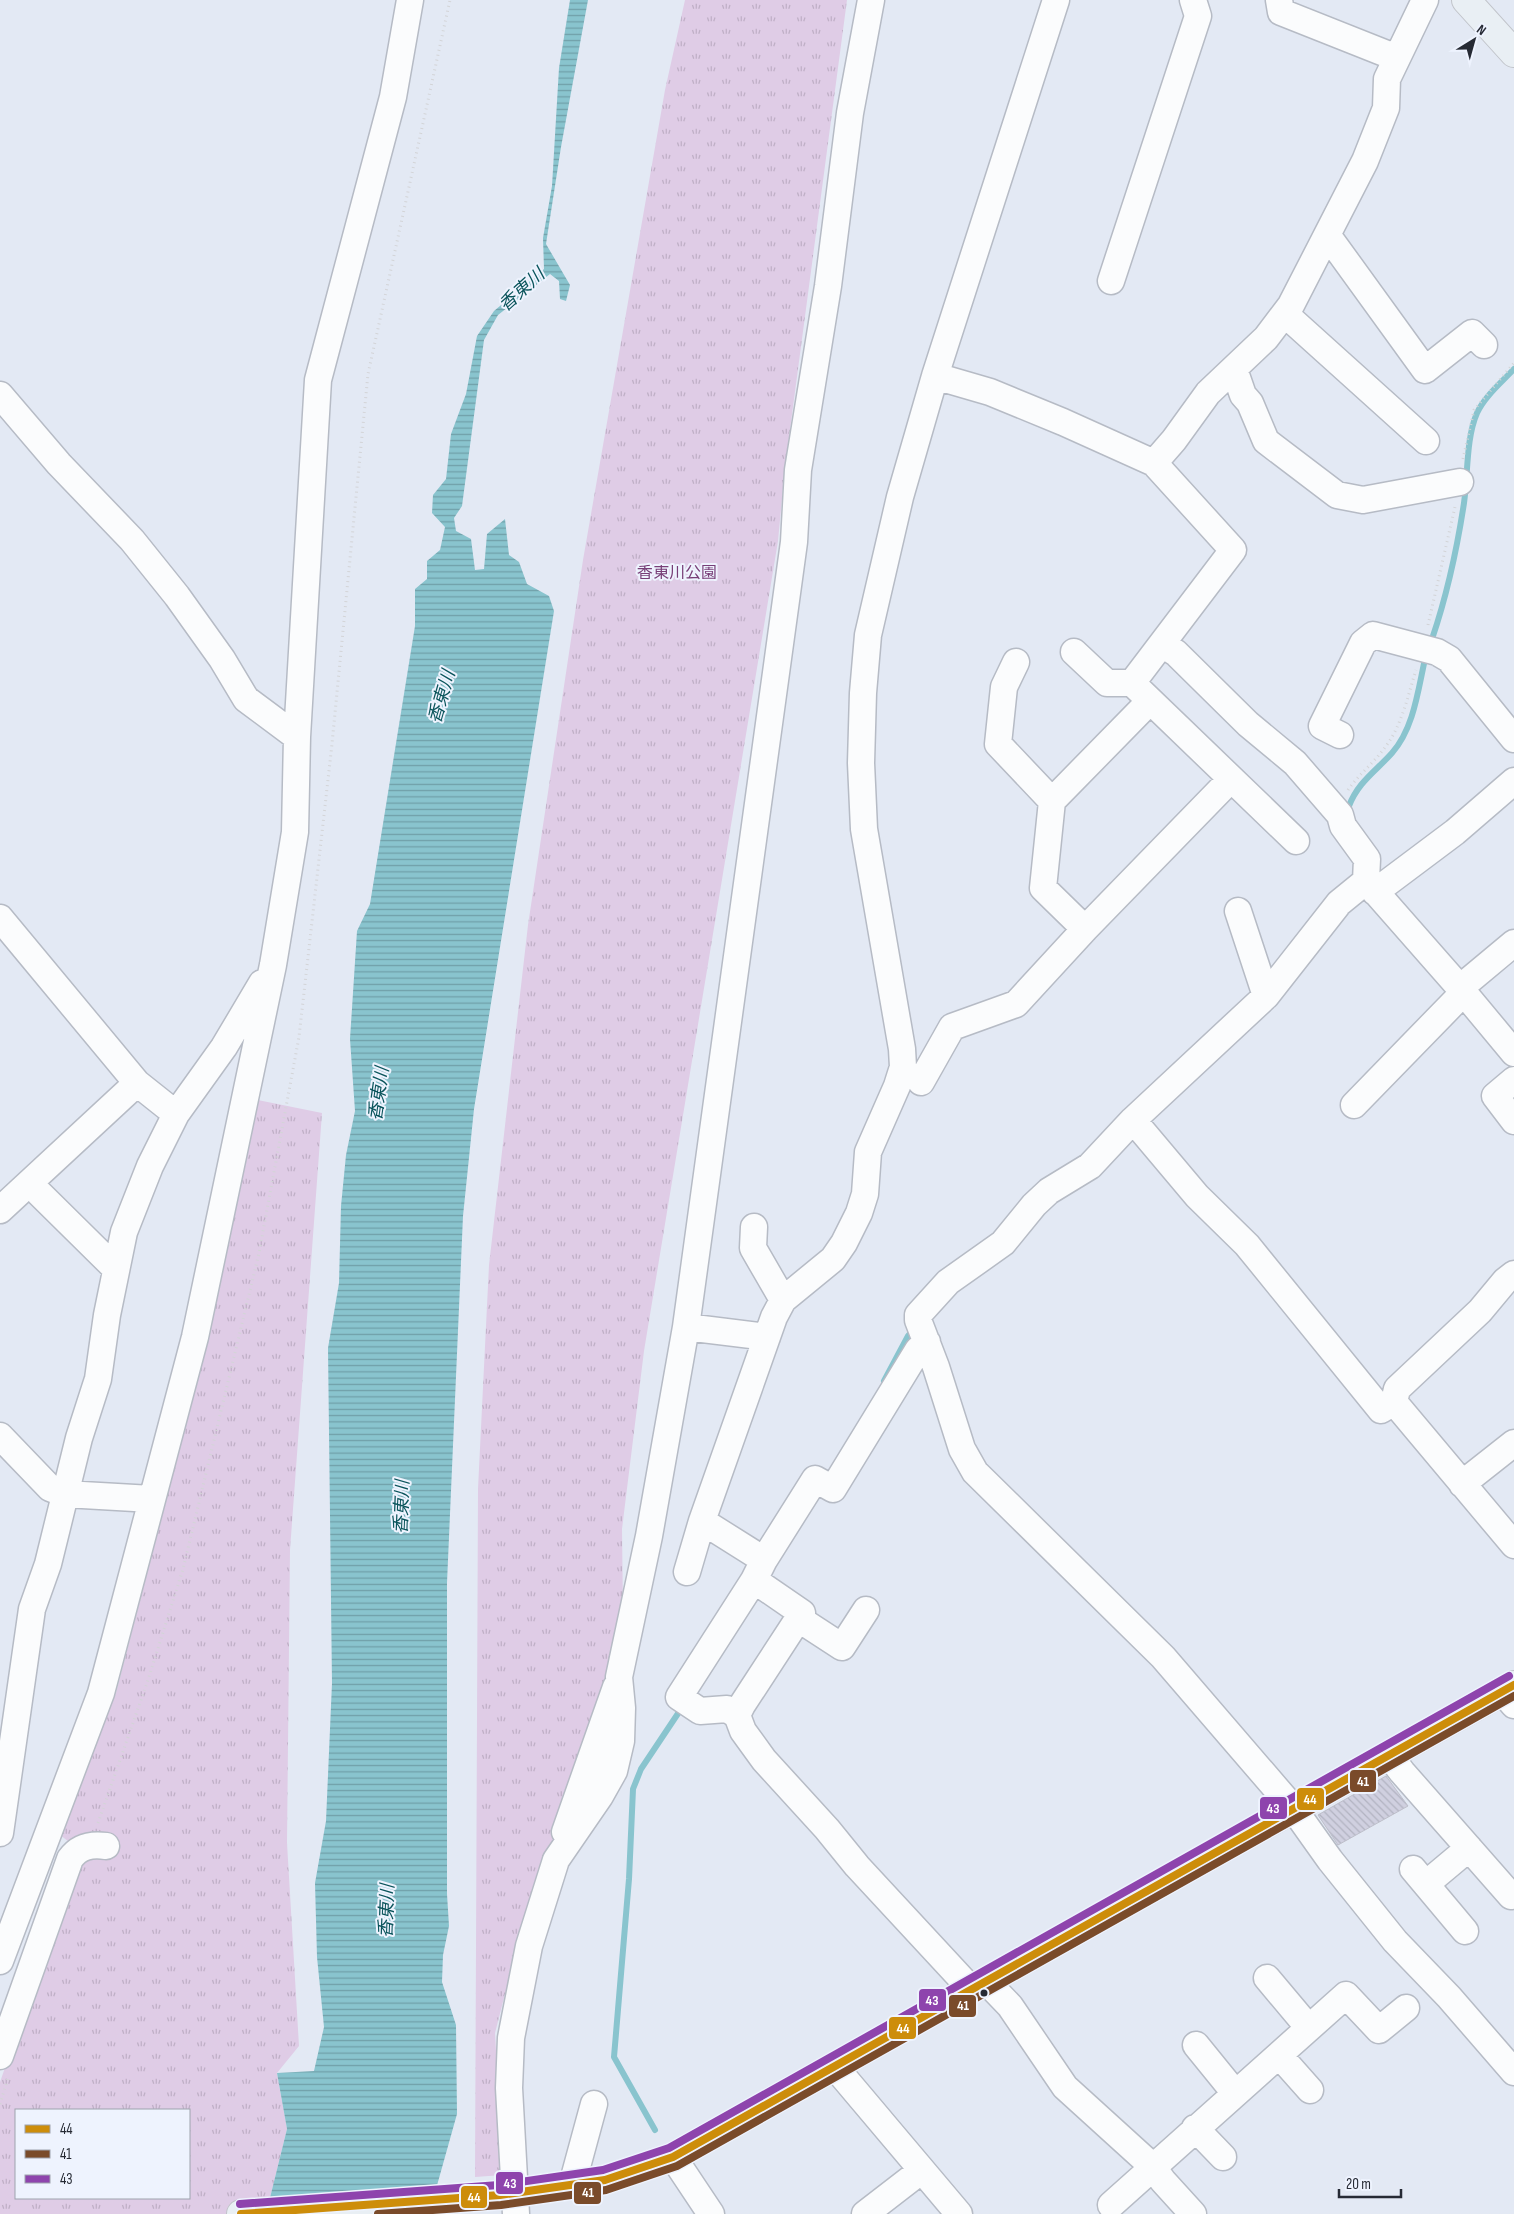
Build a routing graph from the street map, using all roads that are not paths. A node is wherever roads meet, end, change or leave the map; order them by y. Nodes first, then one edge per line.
1 (871, 0) edge
2 (1056, 0) edge
3 (1193, 0) edge
4 (1279, 0) edge
5 (1425, 0) edge
6 (1466, 0) edge
7 (405, 4) edge
8 (1514, 53) edge
9 (1397, 58) junction
10 (1328, 236) junction
11 (1111, 281) dead end
12 (1285, 314) junction
13 (1484, 345) dead end
14 (1234, 369) junction
15 (935, 376) junction
16 (0, 395) edge
17 (1426, 441) dead end
18 (1154, 464) junction
19 (1460, 482) road end
20 (1162, 644) junction
21 (1074, 652) dead end
22 (1016, 662) dead end
23 (1132, 683) junction
24 (1150, 701) junction
25 (1340, 735) dead end
26 (296, 737) junction
27 (1514, 739) edge
28 (1231, 779) junction
29 (1514, 781) edge
30 (1052, 801) junction
31 (1296, 841) dead end
32 (1370, 887) junction
33 (1238, 911) dead end
34 (0, 918) edge
35 (1086, 929) junction
36 (1514, 943) edge
37 (273, 965) junction
38 (1462, 990) junction
39 (1266, 996) junction
40 (1514, 1053) edge
41 (1514, 1080) edge
42 (921, 1082) dead end
43 (137, 1083) junction
44 (1354, 1104) dead end
45 (176, 1114) junction
46 (1514, 1121) edge
47 (1137, 1125) junction
48 (39, 1193) dead end
49 (0, 1210) edge
50 (754, 1226) dead end
51 (116, 1269) junction
52 (1514, 1274) edge
53 (783, 1300) junction
54 (686, 1327) junction
55 (922, 1330) junction
56 (767, 1337) junction
57 (1394, 1402) junction
58 (0, 1436) edge
59 (1514, 1443) edge
60 (1462, 1484) junction
61 (66, 1494) junction
62 (152, 1499) junction
63 (702, 1521) junction
64 (1514, 1545) edge
65 (687, 1572) dead end
66 (760, 1578) junction
67 (866, 1610) dead end
68 (799, 1619) junction
69 (1510, 1694) edge
70 (737, 1715) junction
71 (1389, 1755) junction
72 (1293, 1808) junction
73 (0, 1833) edge
74 (106, 1846) dead end
75 (1468, 1848) junction
76 (1511, 1896) dead end
77 (1465, 1931) dead end
78 (0, 1961) edge
79 (1267, 1978) dead end
80 (979, 1985) junction
81 (1406, 2008) dead end
82 (1309, 2028) junction
83 (1196, 2044) dead end
84 (1279, 2055) junction
85 (0, 2056) edge
86 (835, 2067) junction
87 (1514, 2072) edge
88 (1310, 2090) dead end
89 (1235, 2093) junction
90 (594, 2104) dead end
91 (1195, 2128) junction
92 (673, 2157) junction
93 (1223, 2158) dead end
94 (1152, 2166) junction
95 (922, 2170) junction
96 (572, 2185) junction
97 (510, 2201) edge
98 (1110, 2211) edge
99 (241, 2214) edge
100 (711, 2214) edge
101 (865, 2214) edge
102 (959, 2214) edge
103 (1194, 2214) edge

1 - 54 street
2 - 15 street
3 - 11 street
4 - 9 street
5 - 9 street
6 - 8 main road
7 - 26 street
9 - 10 street
10 - 12 street
10 - 13 street
12 - 14 street
12 - 17 street
14 - 18 street
14 - 19 street
15 - 18 street
15 - 53 street
16 - 26 street
18 - 20 street
20 - 23 street
20 - 32 street
21 - 23 street
22 - 30 street
23 - 24 street
24 - 28 street
24 - 30 street
25 - 27 street
26 - 37 street
28 - 31 street
28 - 35 street
29 - 32 street
30 - 35 street
32 - 38 street
32 - 39 street
33 - 39 street
34 - 43 street
35 - 42 street
36 - 38 street
37 - 45 street
37 - 62 street
38 - 40 street
38 - 44 street
39 - 47 street
41 - 46 street
43 - 45 street
43 - 49 street
45 - 51 street
47 - 55 street
47 - 57 street
48 - 51 street
50 - 53 street
51 - 61 street
52 - 57 street
53 - 56 street
54 - 56 street
54 - 97 street
55 - 66 street
55 - 72 street
56 - 63 street
57 - 60 street
58 - 61 street
59 - 60 street
60 - 64 street
61 - 62 street
61 - 73 street
62 - 78 street
63 - 65 street
63 - 66 street
66 - 68 street
66 - 70 street
67 - 68 street
68 - 70 street
69 - 71 main road
70 - 80 street
71 - 72 main road
71 - 75 street
72 - 80 main road
72 - 87 street
74 - 85 street
75 - 76 street
75 - 77 street
79 - 82 street
80 - 86 main road
80 - 94 street
81 - 82 street
82 - 84 street
83 - 89 street
84 - 88 street
84 - 89 street
86 - 92 main road
86 - 95 street
89 - 91 street
90 - 96 street
91 - 93 street
91 - 94 street
92 - 96 main road
92 - 100 street
94 - 98 street
94 - 103 street
95 - 101 street
95 - 102 street
96 - 97 main road
97 - 99 main road

